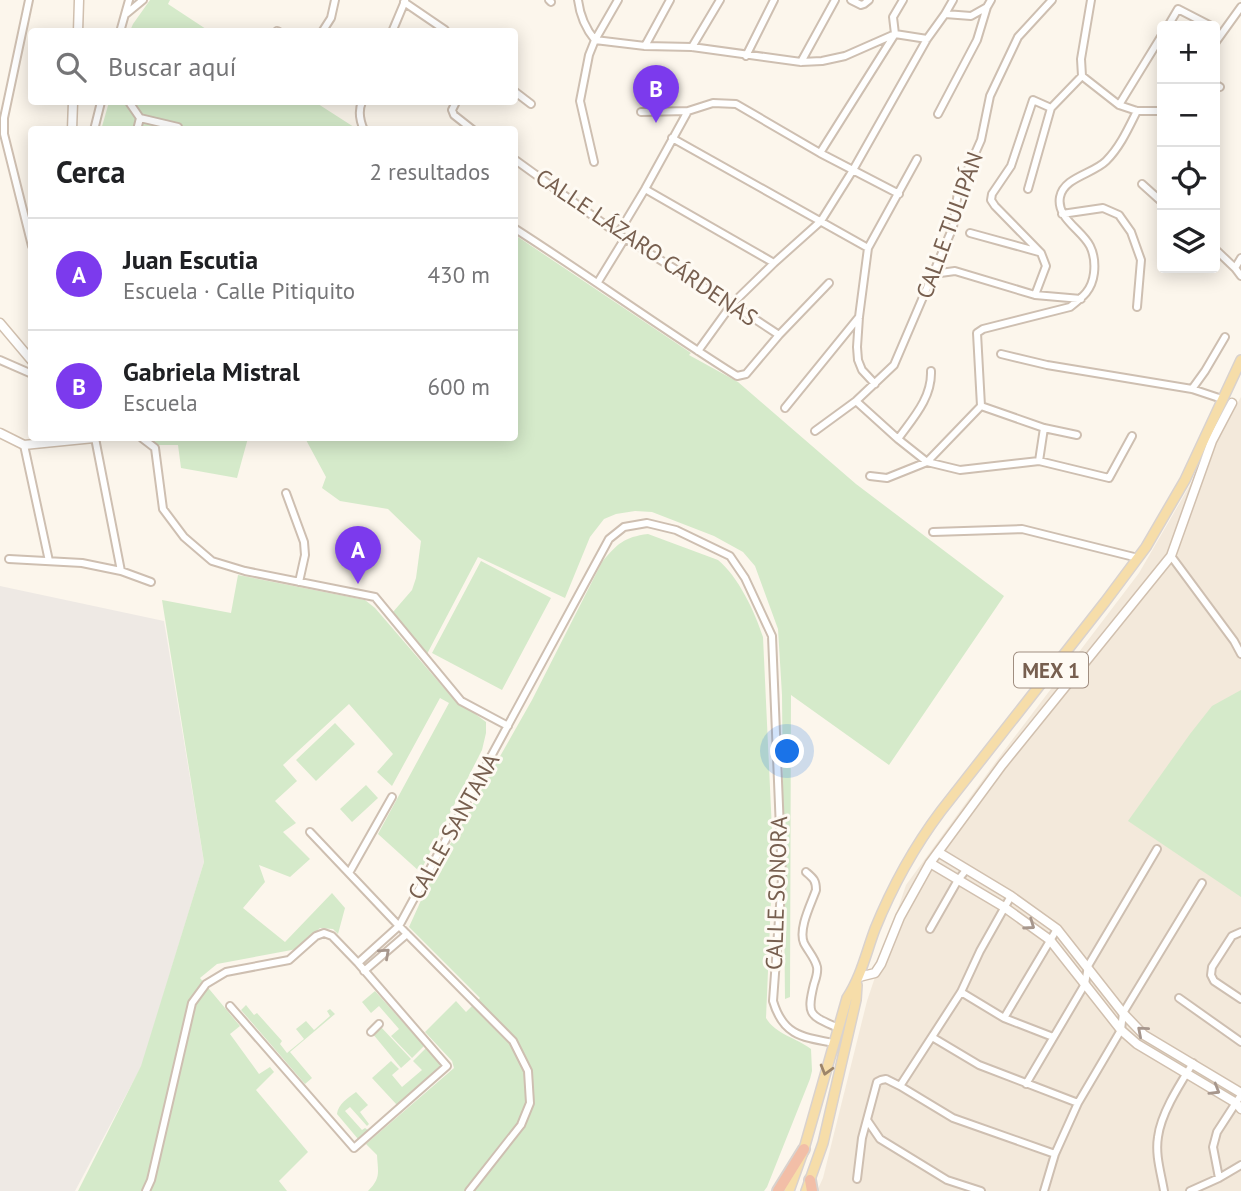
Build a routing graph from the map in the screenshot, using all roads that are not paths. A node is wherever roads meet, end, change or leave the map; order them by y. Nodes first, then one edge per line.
1 (29, 0) edge
2 (79, 0) edge
3 (129, 0) edge
4 (143, 0) edge
5 (335, 0) edge
6 (578, 0) edge
7 (618, 0) edge
8 (670, 0) edge
9 (720, 0) edge
10 (774, 0) edge
11 (835, 0) edge
12 (851, 0) edge
13 (903, 0) edge
14 (953, 0) edge
15 (991, 0) edge
16 (1052, 0) edge
17 (1091, 0) edge
18 (405, 1) edge
19 (868, 1) edge
20 (987, 7) junction
21 (1241, 7) edge
22 (945, 14) junction
23 (124, 16) junction
24 (1171, 21) edge
25 (1201, 21) edge
26 (1220, 25) edge
27 (78, 28) edge
28 (121, 28) edge
29 (325, 28) edge
30 (394, 28) edge
31 (442, 28) edge
32 (895, 34) junction
33 (927, 39) junction
34 (595, 40) junction
35 (1157, 43) edge
36 (645, 46) junction
37 (692, 47) junction
38 (746, 56) junction
39 (801, 62) junction
40 (1082, 76) junction
41 (518, 95) edge
42 (531, 104) dead end
43 (73, 105) edge
44 (100, 105) edge
45 (131, 105) edge
46 (360, 105) edge
47 (454, 105) edge
48 (1119, 105) junction
49 (1051, 108) junction
50 (688, 111) junction
51 (1137, 111) junction
52 (1157, 111) edge
53 (641, 112) dead end
54 (938, 114) dead end
55 (140, 118) junction
56 (72, 126) edge
57 (95, 126) edge
58 (138, 126) edge
59 (174, 126) edge
60 (363, 126) edge
61 (468, 126) edge
62 (672, 138) junction
63 (820, 153) junction
64 (917, 159) dead end
65 (518, 162) edge
66 (594, 162) dead end
67 (853, 170) junction
68 (1142, 184) dead end
69 (645, 189) junction
70 (1028, 189) dead end
71 (899, 194) junction
72 (1157, 198) edge
73 (1062, 214) junction
74 (821, 221) junction
75 (28, 230) edge
76 (518, 231) edge
77 (970, 233) dead end
78 (618, 234) junction
79 (625, 238) junction
80 (868, 248) junction
81 (1041, 253) junction
82 (1220, 254) edge
83 (1241, 258) edge
84 (774, 262) junction
85 (1236, 268) junction
86 (933, 274) junction
87 (1241, 276) edge
88 (598, 282) junction
89 (830, 284) dead end
90 (1035, 295) junction
91 (1081, 299) junction
92 (732, 304) junction
93 (1137, 307) dead end
94 (859, 317) junction
95 (0, 323) edge
96 (779, 335) junction
97 (1225, 337) dead end
98 (698, 351) junction
99 (1001, 354) dead end
100 (28, 356) edge
101 (0, 360) edge
102 (1241, 360) edge
103 (931, 371) dead end
104 (28, 372) edge
105 (875, 384) junction
106 (1192, 389) junction
107 (856, 401) junction
108 (1227, 401) junction
109 (981, 406) junction
110 (1241, 407) edge
111 (785, 408) dead end
112 (1044, 428) junction
113 (815, 431) dead end
114 (0, 433) edge
115 (1077, 435) dead end
116 (1132, 436) dead end
117 (898, 439) junction
118 (64, 441) edge
119 (95, 441) edge
120 (146, 441) edge
121 (24, 445) junction
122 (1039, 461) junction
123 (927, 462) junction
124 (870, 476) dead end
125 (286, 493) dead end
126 (933, 531) dead end
127 (1171, 556) junction
128 (1138, 558) junction
129 (9, 559) dead end
130 (48, 561) junction
131 (121, 570) junction
132 (151, 582) dead end
133 (299, 582) junction
134 (1241, 654) edge
135 (508, 726) junction
136 (392, 797) dead end
137 (310, 832) dead end
138 (1157, 849) dead end
139 (938, 852) junction
140 (930, 863) junction
141 (966, 870) junction
142 (806, 872) dead end
143 (349, 873) junction
144 (958, 880) junction
145 (1202, 883) dead end
146 (1011, 896) junction
147 (1004, 907) junction
148 (399, 926) junction
149 (930, 929) dead end
150 (1057, 929) junction
151 (1241, 932) edge
152 (407, 934) junction
153 (1050, 940) junction
154 (358, 963) junction
155 (1088, 966) junction
156 (364, 971) junction
157 (858, 980) junction
158 (1085, 984) junction
159 (961, 992) junction
160 (1179, 998) dead end
161 (1241, 999) edge
162 (230, 1006) dead end
163 (1123, 1013) junction
164 (1004, 1018) junction
165 (379, 1024) dead end
166 (838, 1028) junction
167 (1121, 1030) junction
168 (371, 1032) dead end
169 (932, 1037) junction
170 (1053, 1037) junction
171 (1241, 1042) edge
172 (834, 1043) junction
173 (1193, 1063) junction
174 (1187, 1073) junction
175 (1026, 1084) junction
176 (900, 1086) junction
177 (1240, 1100) edge
178 (1078, 1103) junction
179 (867, 1120) junction
180 (804, 1149) junction
181 (1055, 1154) junction
182 (1241, 1165) edge
183 (1219, 1178) junction
184 (857, 1179) dead end
185 (809, 1187) edge
186 (146, 1191) edge
187 (468, 1191) edge
188 (778, 1191) edge
189 (789, 1191) edge
190 (981, 1191) edge
191 (1044, 1191) edge
192 (1164, 1191) edge
193 (1190, 1191) edge

1 - 75 street
2 - 27 street
3 - 23 street
4 - 23 street
5 - 29 street
6 - 34 street
7 - 34 street
8 - 36 street
9 - 37 street
10 - 38 street
11 - 39 street
12 - 19 street
13 - 32 street
14 - 22 street
15 - 20 street
16 - 86 street, CALLE TULIPÁN
17 - 40 street
18 - 30 street
18 - 31 street
20 - 22 street
20 - 54 street
21 - 26 street
22 - 33 street
23 - 28 street
24 - 25 street
32 - 33 street
32 - 39 street
32 - 63 street
33 - 67 street
34 - 36 street
34 - 66 street
35 - 48 street
36 - 37 street
37 - 38 street
38 - 39 street
40 - 48 street
40 - 49 street
41 - 42 street
43 - 56 street
44 - 57 street
45 - 55 street
46 - 60 street
47 - 61 street
48 - 51 street
49 - 70 street
49 - 81 street
50 - 53 street
50 - 62 street
50 - 63 street
51 - 52 street
51 - 73 street
55 - 58 street
55 - 59 street
62 - 69 street
62 - 74 street
63 - 67 street
64 - 71 street
65 - 78 street, CALLE LÁZARO CÁRDENAS
67 - 71 street
67 - 74 street
68 - 72 street
69 - 78 street
69 - 84 street
71 - 80 street
73 - 91 street
73 - 93 street
74 - 80 street
74 - 84 street
76 - 88 street
77 - 81 street
78 - 79 street, CALLE LÁZARO CÁRDENAS
79 - 88 street
79 - 92 street, CALLE LÁZARO CÁRDENAS
80 - 94 street
81 - 90 street
82 - 85 street
83 - 85 street
84 - 92 street
85 - 87 street
86 - 90 street
86 - 105 street, CALLE TULIPÁN
88 - 98 street
89 - 96 street
90 - 91 street
91 - 109 street
92 - 96 street, CALLE LÁZARO CÁRDENAS
92 - 98 street
94 - 105 street
94 - 111 street
95 - 100 street
96 - 98 street
97 - 106 street
99 - 106 street
101 - 104 street
102 - 108 main road, MEX 1
103 - 117 street
105 - 107 street, CALLE TULIPÁN
106 - 108 street
107 - 113 street, CALLE TULIPÁN
107 - 117 street
108 - 110 street
108 - 127 street
108 - 128 main road, MEX 1
109 - 112 street
109 - 123 street
112 - 115 street
112 - 122 street
114 - 121 street
116 - 122 street
117 - 123 street
118 - 121 street
119 - 131 street
120 - 133 street
121 - 130 street
122 - 123 street
123 - 124 street
125 - 133 street
126 - 128 street
127 - 134 street
127 - 139 street
128 - 157 main road, MEX 1
129 - 130 street
130 - 131 street
131 - 132 street
133 - 135 street
135 - 148 street, CALLE SANTANA
135 - 172 street, CALLE SONORA
136 - 143 street
137 - 143 street
138 - 155 street
139 - 140 street
139 - 141 street
140 - 144 street
140 - 157 street
141 - 144 street
141 - 146 street
142 - 166 street
143 - 148 street
144 - 147 street
144 - 149 street
145 - 163 street
146 - 147 street
146 - 150 street
147 -> 153 street
147 - 159 street
148 - 152 street
148 - 154 street, CALLE SANTANA
150 - 153 street
150 - 155 street
151 - 161 street
156 -> 152 street
152 - 187 street
153 - 158 street
153 - 164 street
154 - 156 street
154 - 186 street
155 - 158 street
155 - 163 street
156 - 162 street
157 - 166 main road, MEX 1
157 - 185 main road, MEX 1
158 - 167 street
158 - 170 street
159 - 164 street
159 - 169 street
160 - 171 street
163 - 167 street
173 -> 163 street
164 - 170 street
165 - 168 street
166 - 172 main road, MEX 1
167 - 174 street
167 - 178 street
169 - 175 street
169 - 176 street
170 - 175 street
172 -> 180 main road, MEX 1
173 - 174 street
173 - 177 street
174 -> 177 street
174 - 192 street
175 - 178 street
176 - 179 street
176 - 181 street
177 - 183 street
178 - 181 street
179 - 184 street
179 - 190 street
180 - 188 highway
180 - 189 main road, MEX 1
181 - 191 street
182 - 183 street
183 - 193 street

